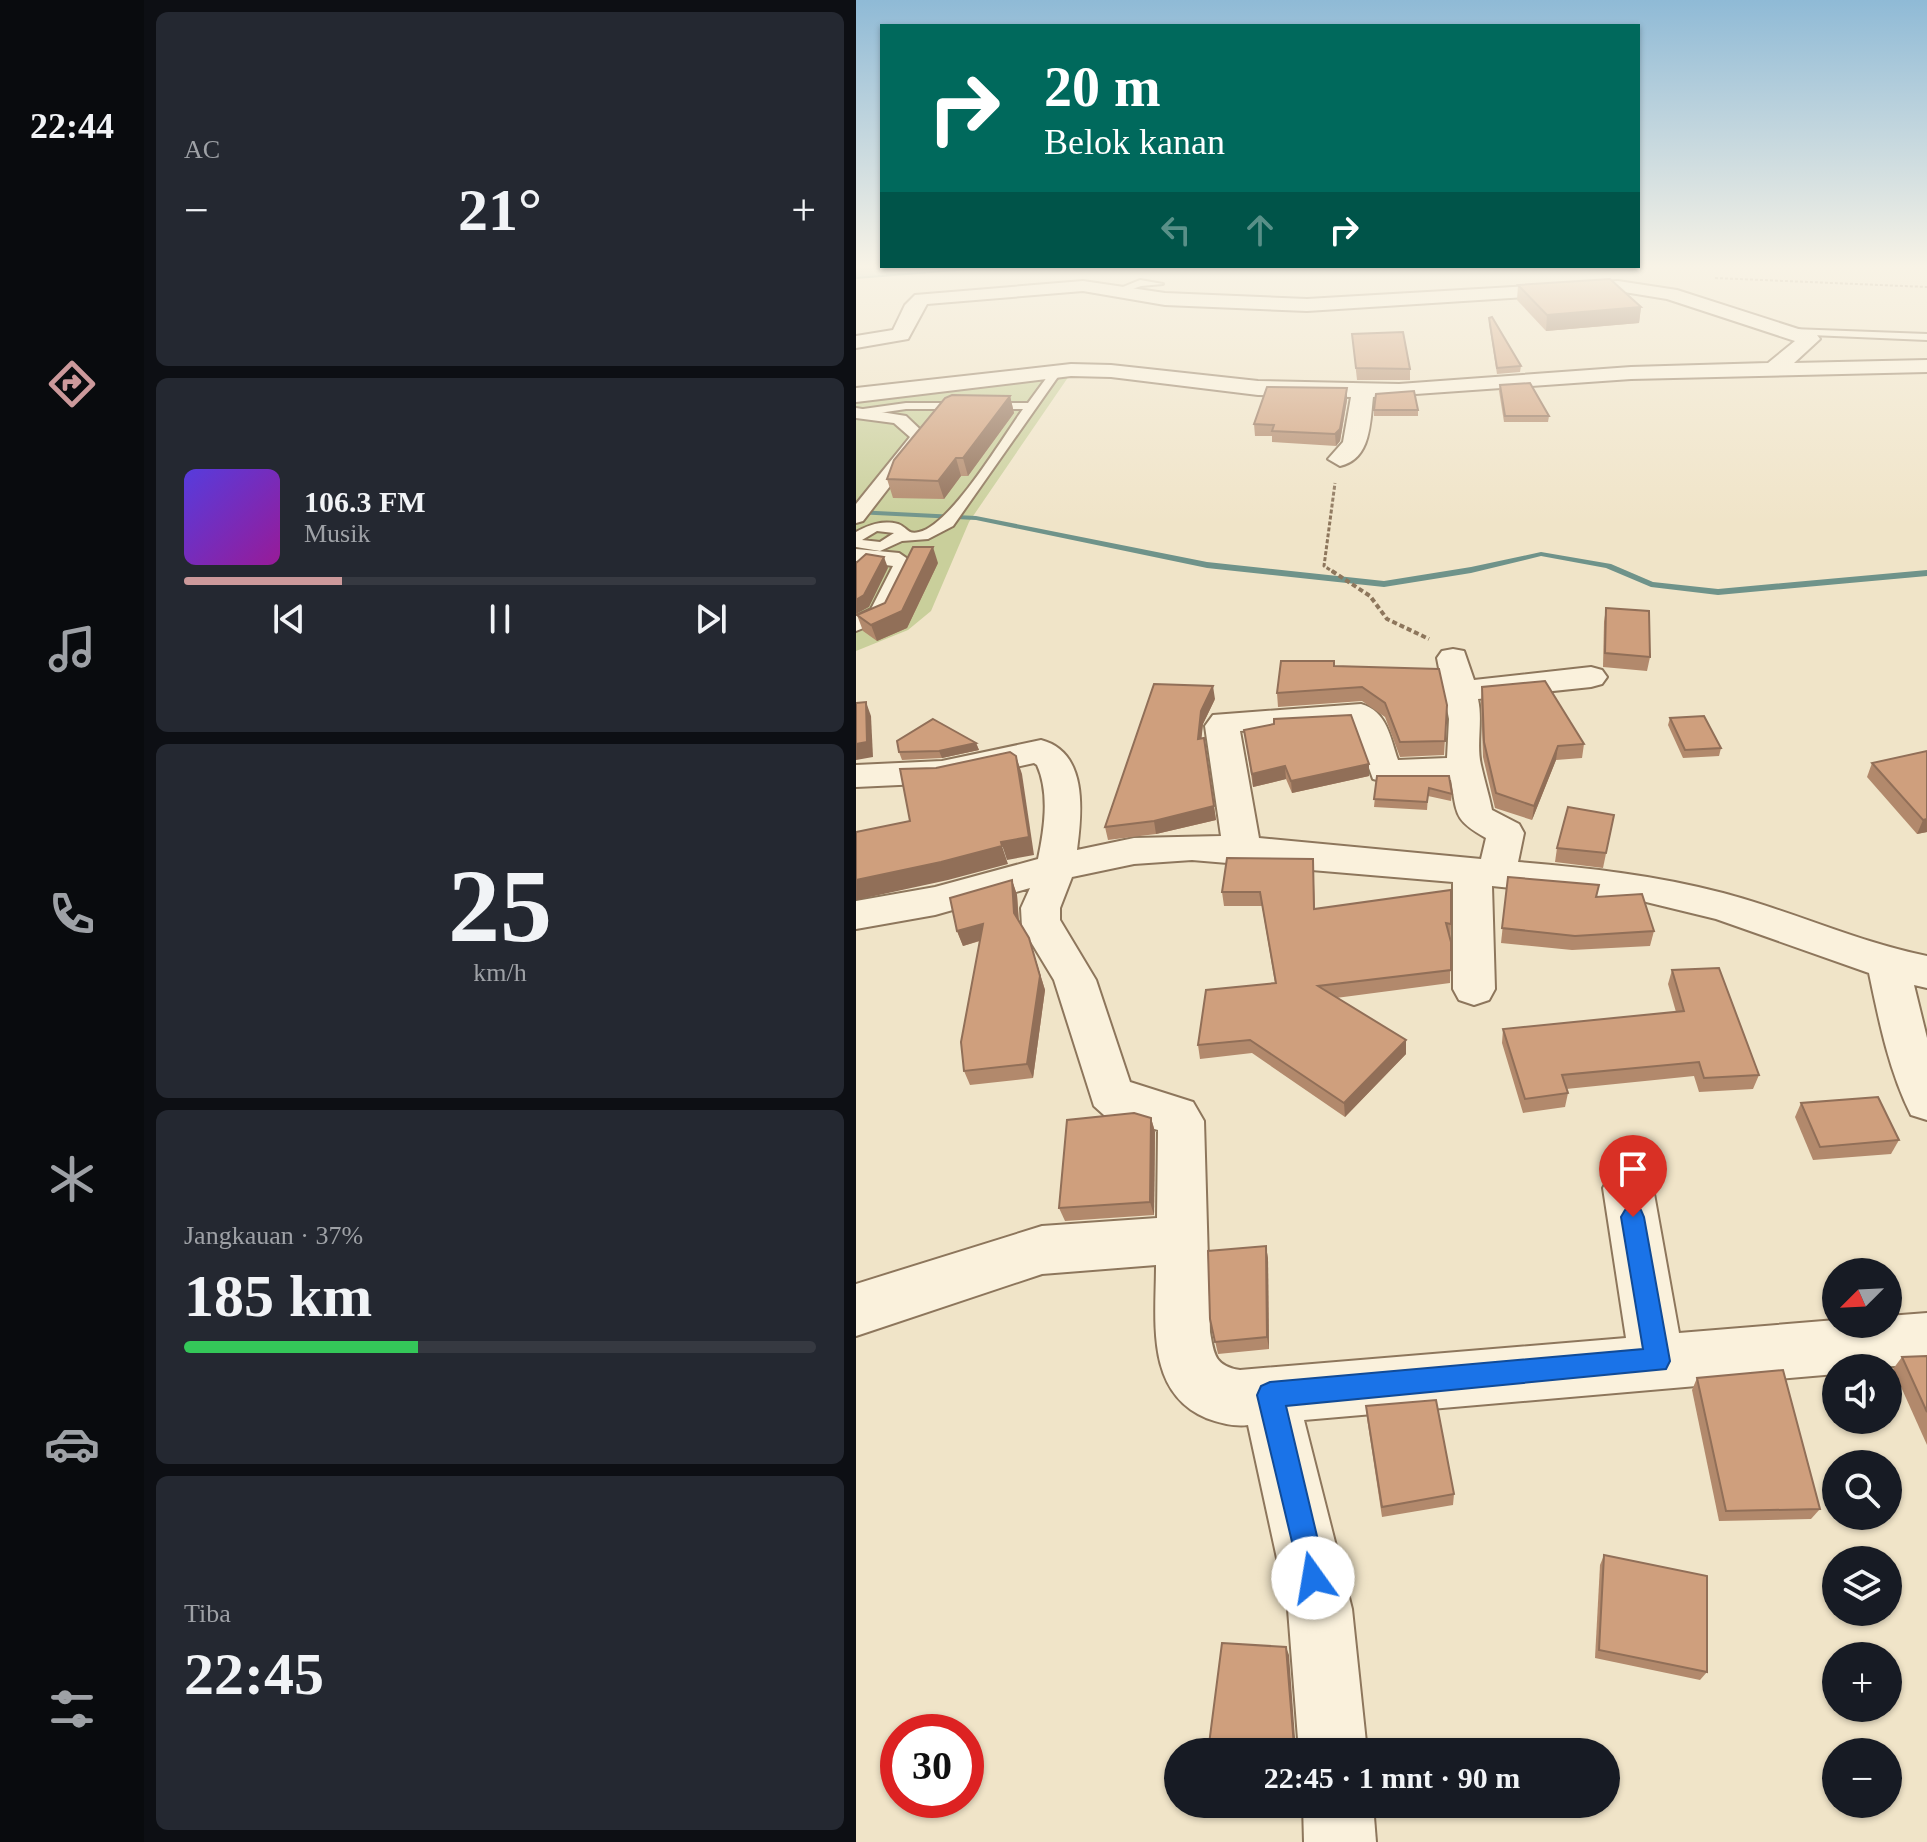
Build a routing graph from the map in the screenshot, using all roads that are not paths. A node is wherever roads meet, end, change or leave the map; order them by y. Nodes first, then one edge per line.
1 (1798, 351) edge
2 (1927, 366) edge
3 (1773, 370) junction
4 (1057, 371) junction
5 (1363, 391) junction
6 (1031, 406) junction
7 (857, 407) edge
8 (1340, 459) road end
9 (862, 511) edge
10 (856, 540) edge
11 (856, 555) edge
12 (856, 624) edge
13 (1453, 658) road end
14 (1591, 677) dead end
15 (1461, 691) junction
16 (1463, 770) junction
17 (856, 776) edge
18 (1242, 849) junction
19 (1484, 871) junction
20 (1053, 875) junction
21 (856, 915) edge
22 (1908, 968) edge
23 (1474, 989) dead end
24 (1927, 1101) edge
25 (1628, 1188) dead end
26 (1182, 1240) junction
27 (856, 1310) edge
28 (1927, 1339) edge
29 (1657, 1361) junction
30 (1270, 1395) junction
31 (1332, 1738) edge
32 (1339, 1818) edge
33 (1340, 1842) edge

1 - 3 street
2 - 3 street
3 - 5 street
4 - 5 street
4 - 6 lane
4 - 7 street
5 - 8 street
6 - 7 lane
6 - 10 lane
7 - 9 street
11 - 12 street
13 - 15 street
14 - 15 street
15 - 16 street
16 - 18 street
16 - 19 street
17 - 20 street
18 - 19 street
18 - 20 street
19 - 22 street
19 - 23 street
20 - 21 street
20 - 26 street
22 - 24 street
25 - 29 street
26 - 27 street
26 - 30 street
28 - 29 street
29 - 30 street
30 - 31 street
32 - 33 street

